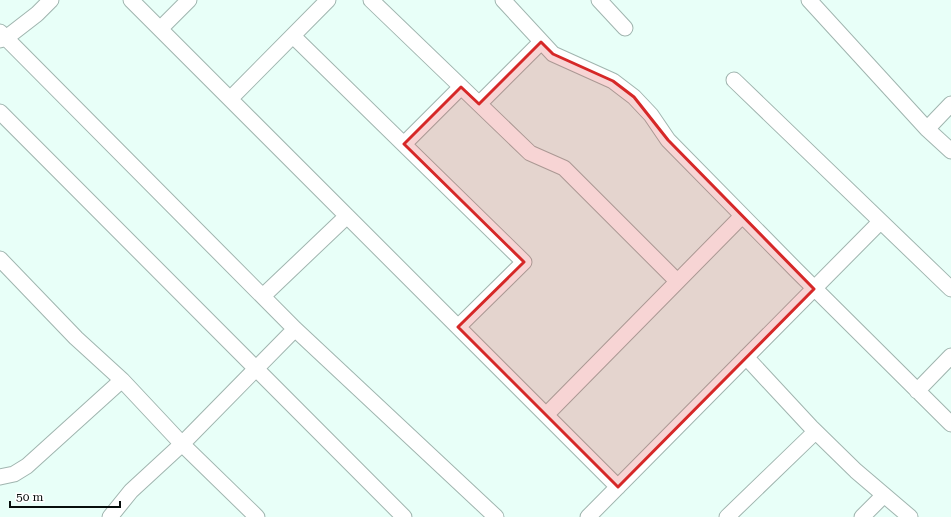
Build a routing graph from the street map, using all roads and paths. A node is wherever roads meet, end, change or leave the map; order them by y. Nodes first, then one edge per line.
1 (51, 0) edge
2 (131, 0) edge
3 (189, 0) edge
4 (328, 0) edge
5 (371, 0) edge
6 (503, 0) edge
7 (599, 0) edge
8 (809, 0) edge
9 (625, 28) dead end
10 (160, 29) junction
11 (293, 36) junction
12 (2, 37) edge
13 (541, 42) junction
14 (734, 80) dead end
15 (461, 87) junction
16 (230, 99) junction
17 (479, 104) junction
18 (951, 104) edge
19 (0, 112) edge
20 (927, 129) junction
21 (404, 144) junction
22 (951, 151) edge
23 (347, 216) junction
24 (742, 216) junction
25 (880, 222) junction
26 (0, 259) edge
27 (677, 281) junction
28 (814, 289) junction
29 (951, 289) edge
30 (263, 296) junction
31 (458, 327) junction
32 (295, 329) junction
33 (951, 356) edge
34 (746, 358) junction
35 (256, 369) junction
36 (122, 380) junction
37 (917, 391) junction
38 (546, 415) junction
39 (951, 424) edge
40 (815, 432) junction
41 (182, 444) junction
42 (0, 477) edge
43 (618, 487) junction
44 (884, 495) junction
45 (110, 517) edge
46 (257, 517) edge
47 (404, 517) edge
48 (496, 517) edge
49 (588, 517) edge
50 (727, 517) edge
51 (862, 517) edge
52 (910, 517) edge

1 - 12 street
2 - 10 street
3 - 10 street
4 - 11 street
5 - 15 street
6 - 13 street
7 - 9 street
8 - 20 street
10 - 16 street
11 - 16 street
11 - 21 street
12 - 30 street
13 - 17 street
13 - 24 street
14 - 25 street
15 - 17 street
15 - 21 street
16 - 23 street
17 - 27 street
18 - 20 street
19 - 35 street
20 - 22 street
21 - 31 street
23 - 30 street
23 - 31 street
24 - 27 street
24 - 28 street
25 - 28 street
25 - 29 street
26 - 36 street
27 - 38 street
28 - 34 street
28 - 37 street
30 - 32 street
31 - 38 street
32 - 35 street
32 - 48 street
33 - 37 street
34 - 40 street
34 - 43 street
35 - 41 street
35 - 47 street
36 - 41 street
36 - 42 street
37 - 39 street
38 - 43 street
40 - 44 street
40 - 50 street
41 - 45 street
41 - 46 street
43 - 49 street
44 - 51 street
44 - 52 street

